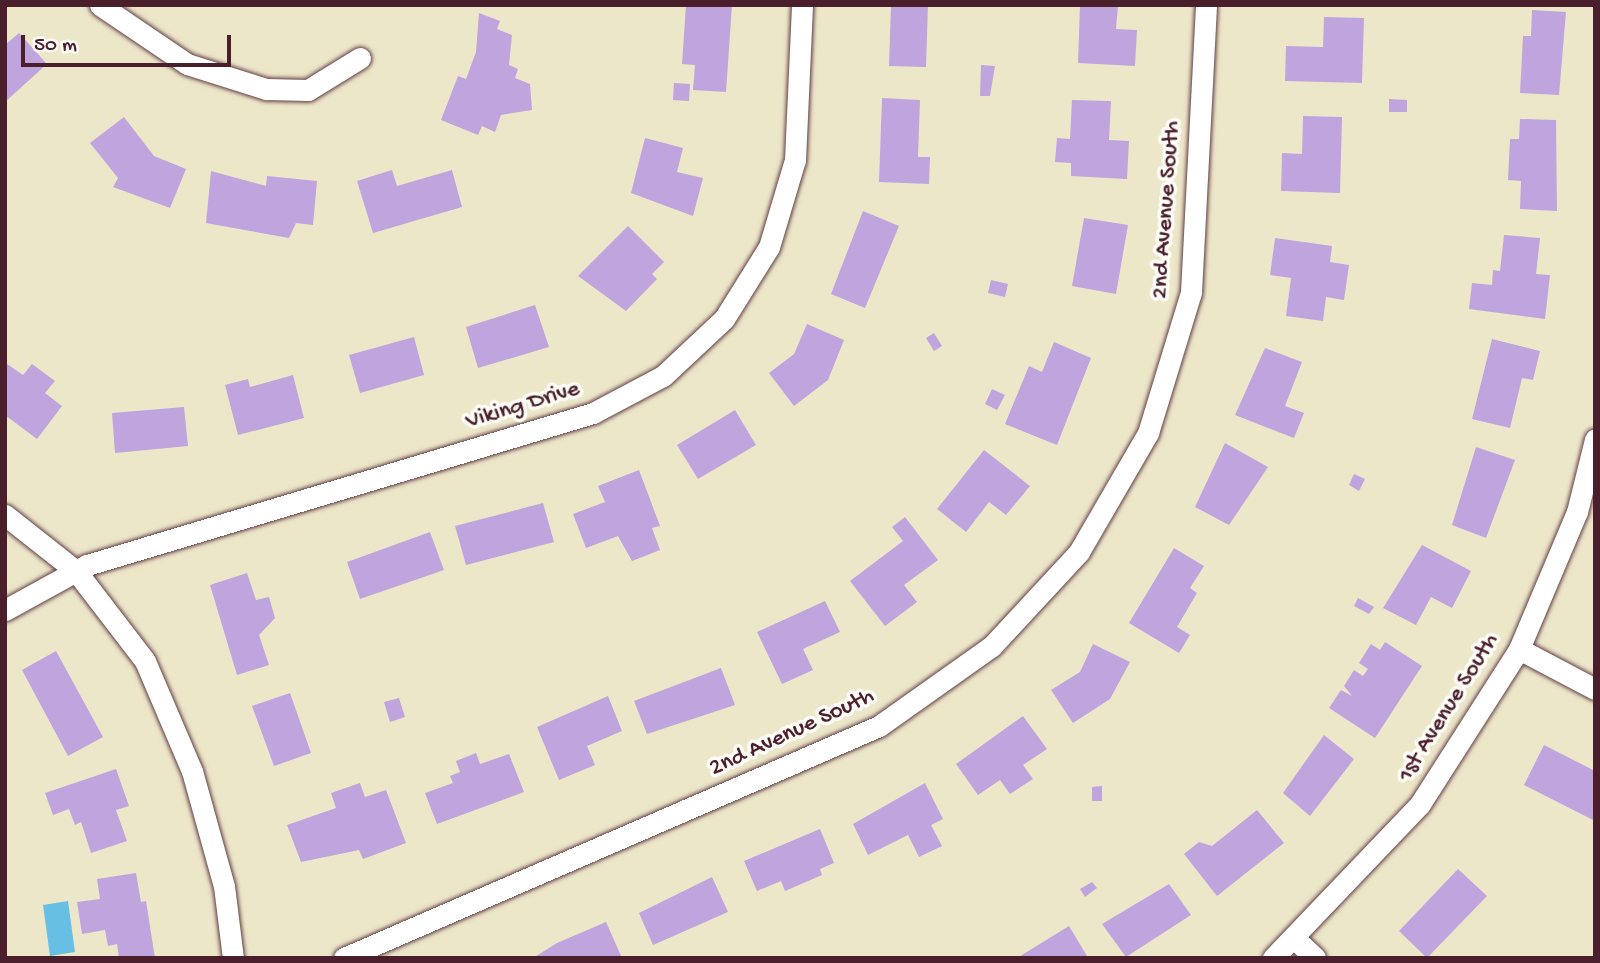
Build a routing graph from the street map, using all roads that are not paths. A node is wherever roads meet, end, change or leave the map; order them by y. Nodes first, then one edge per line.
1 (100, 5) edge
2 (802, 5) edge
3 (1206, 5) edge
4 (360, 58) dead end
5 (1595, 439) edge
6 (5, 516) edge
7 (76, 571) junction
8 (5, 610) edge
9 (1519, 649) junction
10 (1595, 689) edge
11 (1296, 940) junction
12 (233, 958) edge
13 (344, 958) edge
14 (1273, 958) edge
15 (1315, 958) edge

1 - 4 street
2 - 7 street, Viking Drive
3 - 13 street, 2nd Avenue South
5 - 9 street, 1st Avenue South
6 - 7 street
7 - 8 street, Viking Drive
7 - 12 street
9 - 10 street
9 - 11 street, 1st Avenue South
11 - 14 street, 1st Avenue South
11 - 15 street

